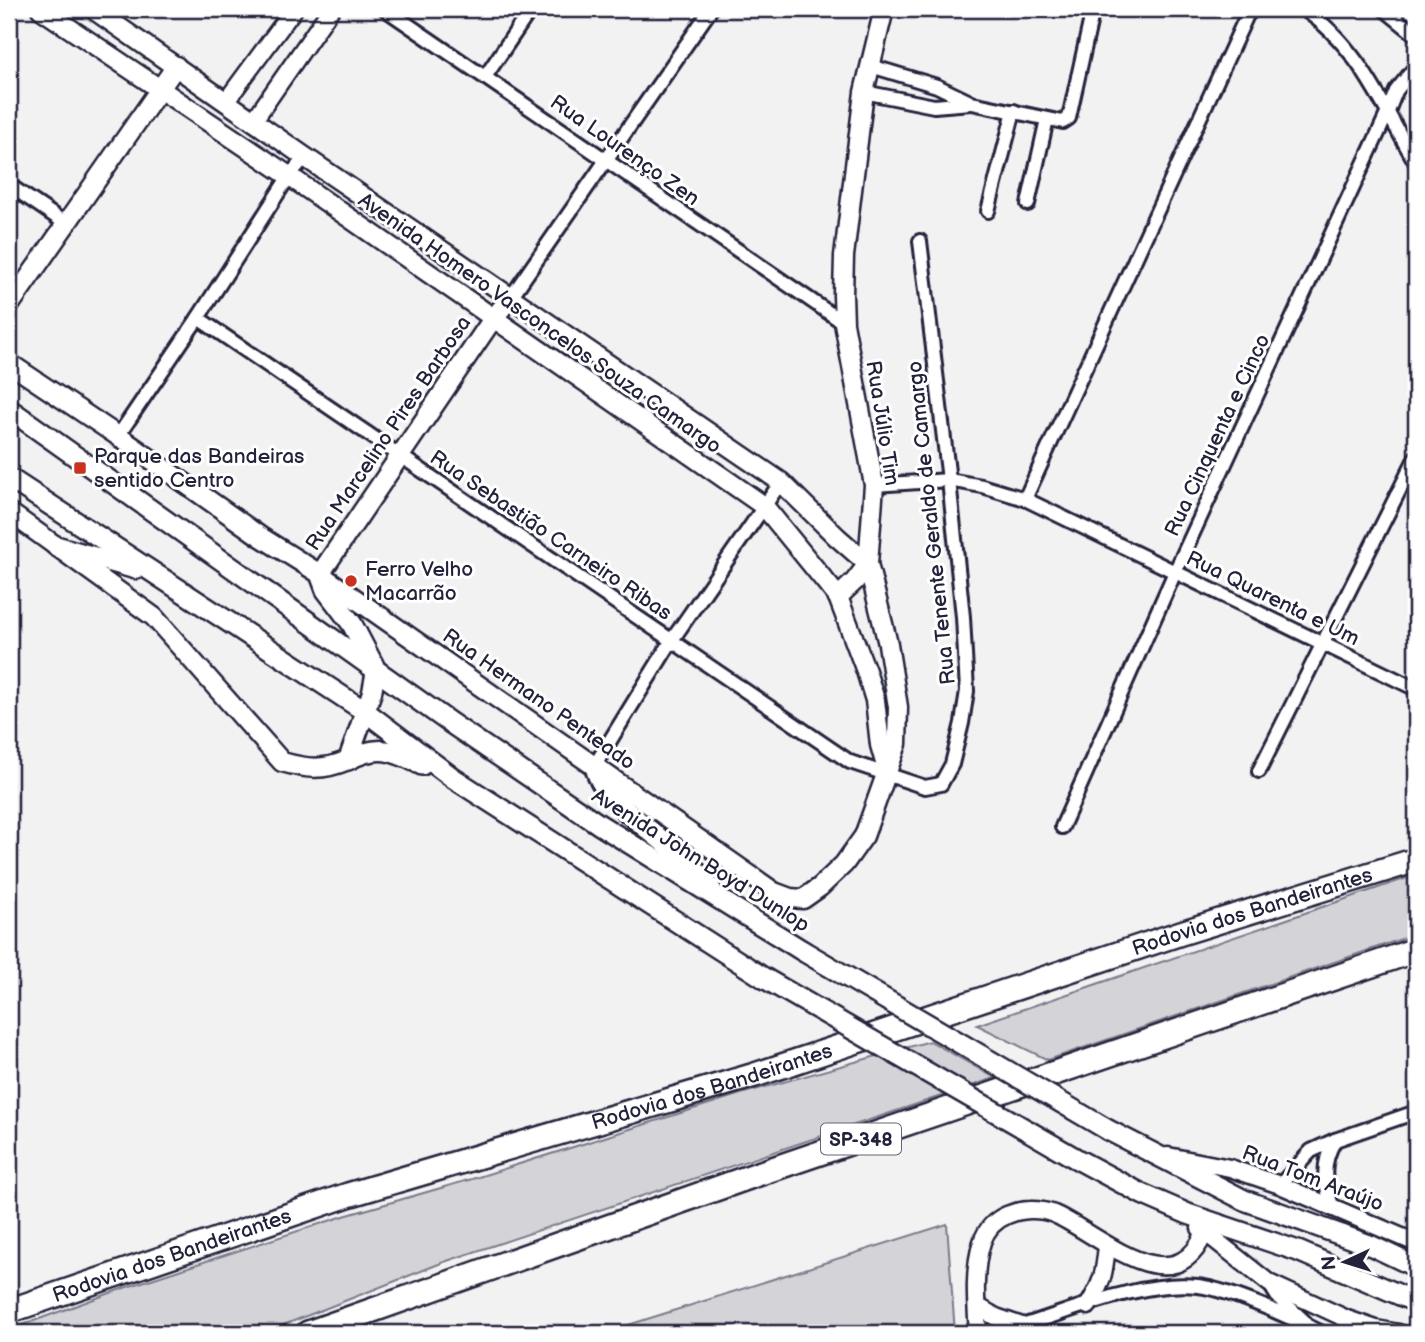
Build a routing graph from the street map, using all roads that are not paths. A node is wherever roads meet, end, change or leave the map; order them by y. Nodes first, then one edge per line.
1 (41, 9) edge
2 (93, 9) edge
3 (294, 9) edge
4 (331, 9) edge
5 (385, 9) edge
6 (531, 9) edge
7 (711, 9) edge
8 (884, 9) edge
9 (1093, 9) edge
10 (1254, 9) edge
11 (1303, 9) edge
12 (1384, 9) edge
13 (1416, 36) edge
14 (176, 66) junction
15 (871, 66) junction
16 (1416, 66) edge
17 (485, 77) junction
18 (160, 90) junction
19 (864, 92) junction
20 (227, 100) junction
21 (972, 103) junction
22 (1014, 111) junction
23 (1387, 114) junction
24 (1047, 119) junction
25 (254, 120) junction
26 (305, 157) junction
27 (605, 161) junction
28 (1416, 163) edge
29 (289, 177) junction
30 (9, 185) edge
31 (1028, 204) dead end
32 (988, 211) dead end
33 (65, 223) junction
34 (920, 241) dead end
35 (511, 297) junction
36 (9, 306) edge
37 (198, 318) junction
38 (492, 320) junction
39 (844, 323) junction
40 (9, 363) edge
41 (9, 409) edge
42 (118, 436) junction
43 (400, 457) junction
44 (1416, 457) edge
45 (9, 478) edge
46 (949, 480) junction
47 (781, 482) junction
48 (874, 485) junction
49 (1025, 499) junction
50 (764, 506) junction
51 (9, 512) edge
52 (57, 546) junction
53 (868, 564) junction
54 (1175, 572) junction
55 (320, 574) junction
56 (156, 575) junction
57 (838, 597) junction
58 (672, 640) junction
59 (1323, 644) junction
60 (376, 670) junction
61 (1416, 689) edge
62 (366, 712) junction
63 (348, 760) junction
64 (595, 765) junction
65 (1259, 771) dead end
66 (888, 773) junction
67 (453, 778) junction
68 (1062, 827) dead end
69 (1416, 860) edge
70 (716, 898) junction
71 (803, 899) joint
72 (1416, 950) edge
73 (1416, 1112) edge
74 (1335, 1140) junction
75 (1152, 1153) junction
76 (1280, 1185) junction
77 (1332, 1206) junction
78 (1188, 1214) junction
79 (1204, 1234) junction
80 (1416, 1243) edge
81 (1107, 1246) junction
82 (1416, 1267) edge
83 (1269, 1283) junction
84 (1416, 1302) edge
85 (976, 1306) junction
86 (1088, 1306) junction
87 (9, 1311) edge
88 (1018, 1330) edge
89 (1317, 1331) edge
90 (309, 1333) edge
91 (978, 1333) edge
92 (1399, 1333) edge

1 - 18 main road, Avenida Homero Vasconcelos Souza Camargo
2 - 14 main road, Avenida Homero Vasconcelos Souza Camargo
3 - 20 street
4 - 25 street
5 - 17 street, Rua Lourenço Zen
6 - 17 street
7 - 27 street, Rua Marcelino Pires Barbosa
8 - 15 main road, Rua Júlio Tim
9 - 24 street
10 - 49 street
11 - 23 street
12 - 13 street
14 - 18 main road
14 - 20 main road, Avenida Homero Vasconcelos Souza Camargo
15 - 19 main road, Rua Júlio Tim
15 - 21 street
16 - 23 street, Rua Cinquenta e Cinco
17 - 27 street, Rua Lourenço Zen
18 - 29 main road, Avenida Homero Vasconcelos Souza Camargo
18 - 33 main road
19 - 21 street
19 - 39 main road, Rua Júlio Tim
20 - 25 main road, Avenida Homero Vasconcelos Souza Camargo
21 - 22 street
22 - 24 street
22 - 32 street
23 - 28 street
23 - 54 street, Rua Cinquenta e Cinco
24 - 31 street
25 - 26 main road, Avenida Homero Vasconcelos Souza Camargo
26 - 29 street
26 - 35 main road, Avenida Homero Vasconcelos Souza Camargo
27 - 35 street, Rua Marcelino Pires Barbosa
27 - 39 street, Rua Lourenço Zen
29 - 37 street
29 - 38 main road, Avenida Homero Vasconcelos Souza Camargo
30 - 33 street
33 - 36 main road
34 - 46 street, Rua Tenente Geraldo de Camargo
35 - 38 main road, Rua Marcelino Pires Barbosa
35 - 47 main road, Avenida Homero Vasconcelos Souza Camargo
37 - 42 street
37 - 43 street, Rua Sebastião Carneiro Ribas
38 - 43 main road, Rua Marcelino Pires Barbosa
38 - 50 main road, Avenida Homero Vasconcelos Souza Camargo
39 - 48 main road, Rua Júlio Tim
40 - 42 main road, Rua Hermano Penteado
41 - 60 main road, Avenida John Boyd Dunlop
42 - 55 main road, Rua Hermano Penteado
43 - 55 main road, Rua Marcelino Pires Barbosa
43 - 58 street, Rua Sebastião Carneiro Ribas
44 - 59 street
45 - 56 main road
46 - 48 street, Rua Quarenta e Um
46 - 49 street, Rua Quarenta e Um
46 - 66 street, Rua Tenente Geraldo de Camargo
47 - 50 street
47 - 53 main road, Avenida Homero Vasconcelos Souza Camargo
48 - 53 main road, Rua Júlio Tim
49 - 54 street, Rua Quarenta e Um
50 - 57 main road, Avenida Homero Vasconcelos Souza Camargo
50 - 58 street
51 - 52 main road
52 - 56 main road
52 - 63 main road
53 - 57 main road
53 - 66 main road, Rua Júlio Tim
54 - 59 street, Rua Quarenta e Um
54 - 68 street, Rua Cinquenta e Cinco
55 - 60 main road
55 - 64 main road, Rua Hermano Penteado
56 - 62 main road
57 - 66 main road, Avenida Homero Vasconcelos Souza Camargo
58 - 64 street
58 - 66 street, Rua Sebastião Carneiro Ribas
59 - 61 street, Rua Quarenta e Um
59 - 65 street
60 - 62 main road
60 - 70 main road, Avenida John Boyd Dunlop
62 - 63 main road
62 - 67 main road
63 - 67 main road
64 - 70 main road
64 - 71 main road, Rua Hermano Penteado
66 - 71 main road, Rua Júlio Tim
67 - 78 main road, bridge
69 - 87 highway, Rodovia dos Bandeirantes
70 - 75 main road, Avenida John Boyd Dunlop, bridge
72 - 90 highway, SP-348
73 - 74 street
74 - 76 street
74 - 77 street
75 - 76 street, Rua Tom Araújo
75 - 82 main road, Avenida John Boyd Dunlop
76 - 77 street, Rua Tom Araújo
77 - 80 street, Rua Tom Araújo
78 - 79 street
78 - 84 main road
79 - 81 street
79 - 83 street
81 - 85 street
81 - 86 street
83 - 89 street
83 - 92 street
85 - 88 street
85 - 91 street
86 - 88 street
86 - 89 street

